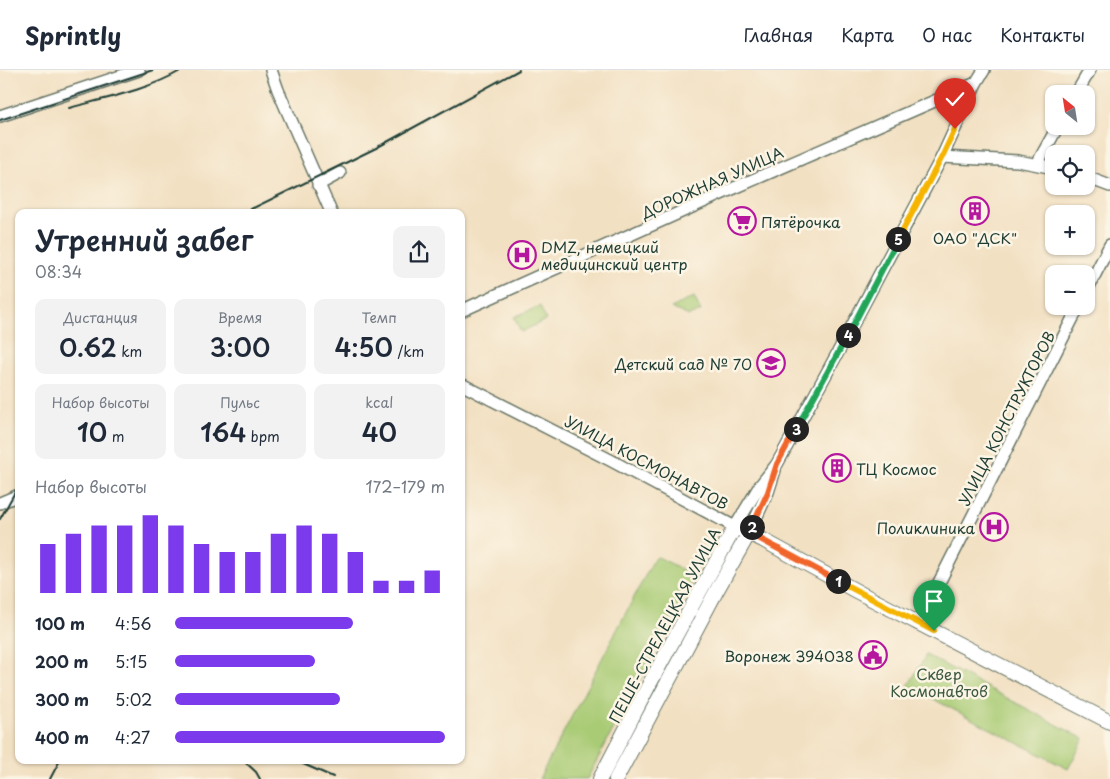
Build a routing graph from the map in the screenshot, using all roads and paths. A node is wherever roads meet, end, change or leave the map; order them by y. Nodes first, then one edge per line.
1 (139, 70) edge
2 (271, 70) edge
3 (984, 70) edge
4 (1090, 70) edge
5 (976, 82) junction
6 (1081, 85) edge
7 (0, 116) edge
8 (1053, 135) edge
9 (942, 157) junction
10 (1037, 164) junction
11 (1045, 166) edge
12 (340, 173) dead end
13 (1095, 180) edge
14 (318, 184) junction
15 (1110, 186) edge
16 (330, 209) edge
17 (1110, 245) edge
18 (1095, 274) edge
19 (465, 309) edge
20 (1074, 315) edge
21 (465, 386) edge
22 (777, 464) junction
23 (15, 496) edge
24 (0, 502) edge
25 (735, 527) junction
26 (749, 533) junction
27 (918, 624) junction
28 (1110, 722) edge
29 (600, 779) edge
30 (616, 779) edge

1 - 7 street
2 - 14 street
3 - 5 street, ПЕШЕ-СТРЕЛЕЦКАЯ УЛИЦА
4 - 6 street
5 - 9 street, ПЕШЕ-СТРЕЛЕЦКАЯ УЛИЦА
5 - 19 street, ДОРОЖНАЯ УЛИЦА
8 - 10 street
9 - 10 street
9 - 22 street, ПЕШЕ-СТРЕЛЕЦКАЯ УЛИЦА
10 - 11 street
12 - 14 street
13 - 15 street
14 - 16 street
17 - 18 street
20 - 27 street, УЛИЦА КОНСТРУКТОРОВ
21 - 25 street, УЛИЦА КОСМОНАВТОВ
22 - 25 street, ПЕШЕ-СТРЕЛЕЦКАЯ УЛИЦА
22 - 26 street, ПЕШЕ-СТРЕЛЕЦКАЯ УЛИЦА
23 - 24 street
25 - 26 main road, УЛИЦА КОСМОНАВТОВ
25 - 29 main road, ПЕШЕ-СТРЕЛЕЦКАЯ УЛИЦА
26 - 27 main road, УЛИЦА КОСМОНАВТОВ
26 - 30 main road, ПЕШЕ-СТРЕЛЕЦКАЯ УЛИЦА
27 - 28 main road, УЛИЦА КОСМОНАВТОВ

